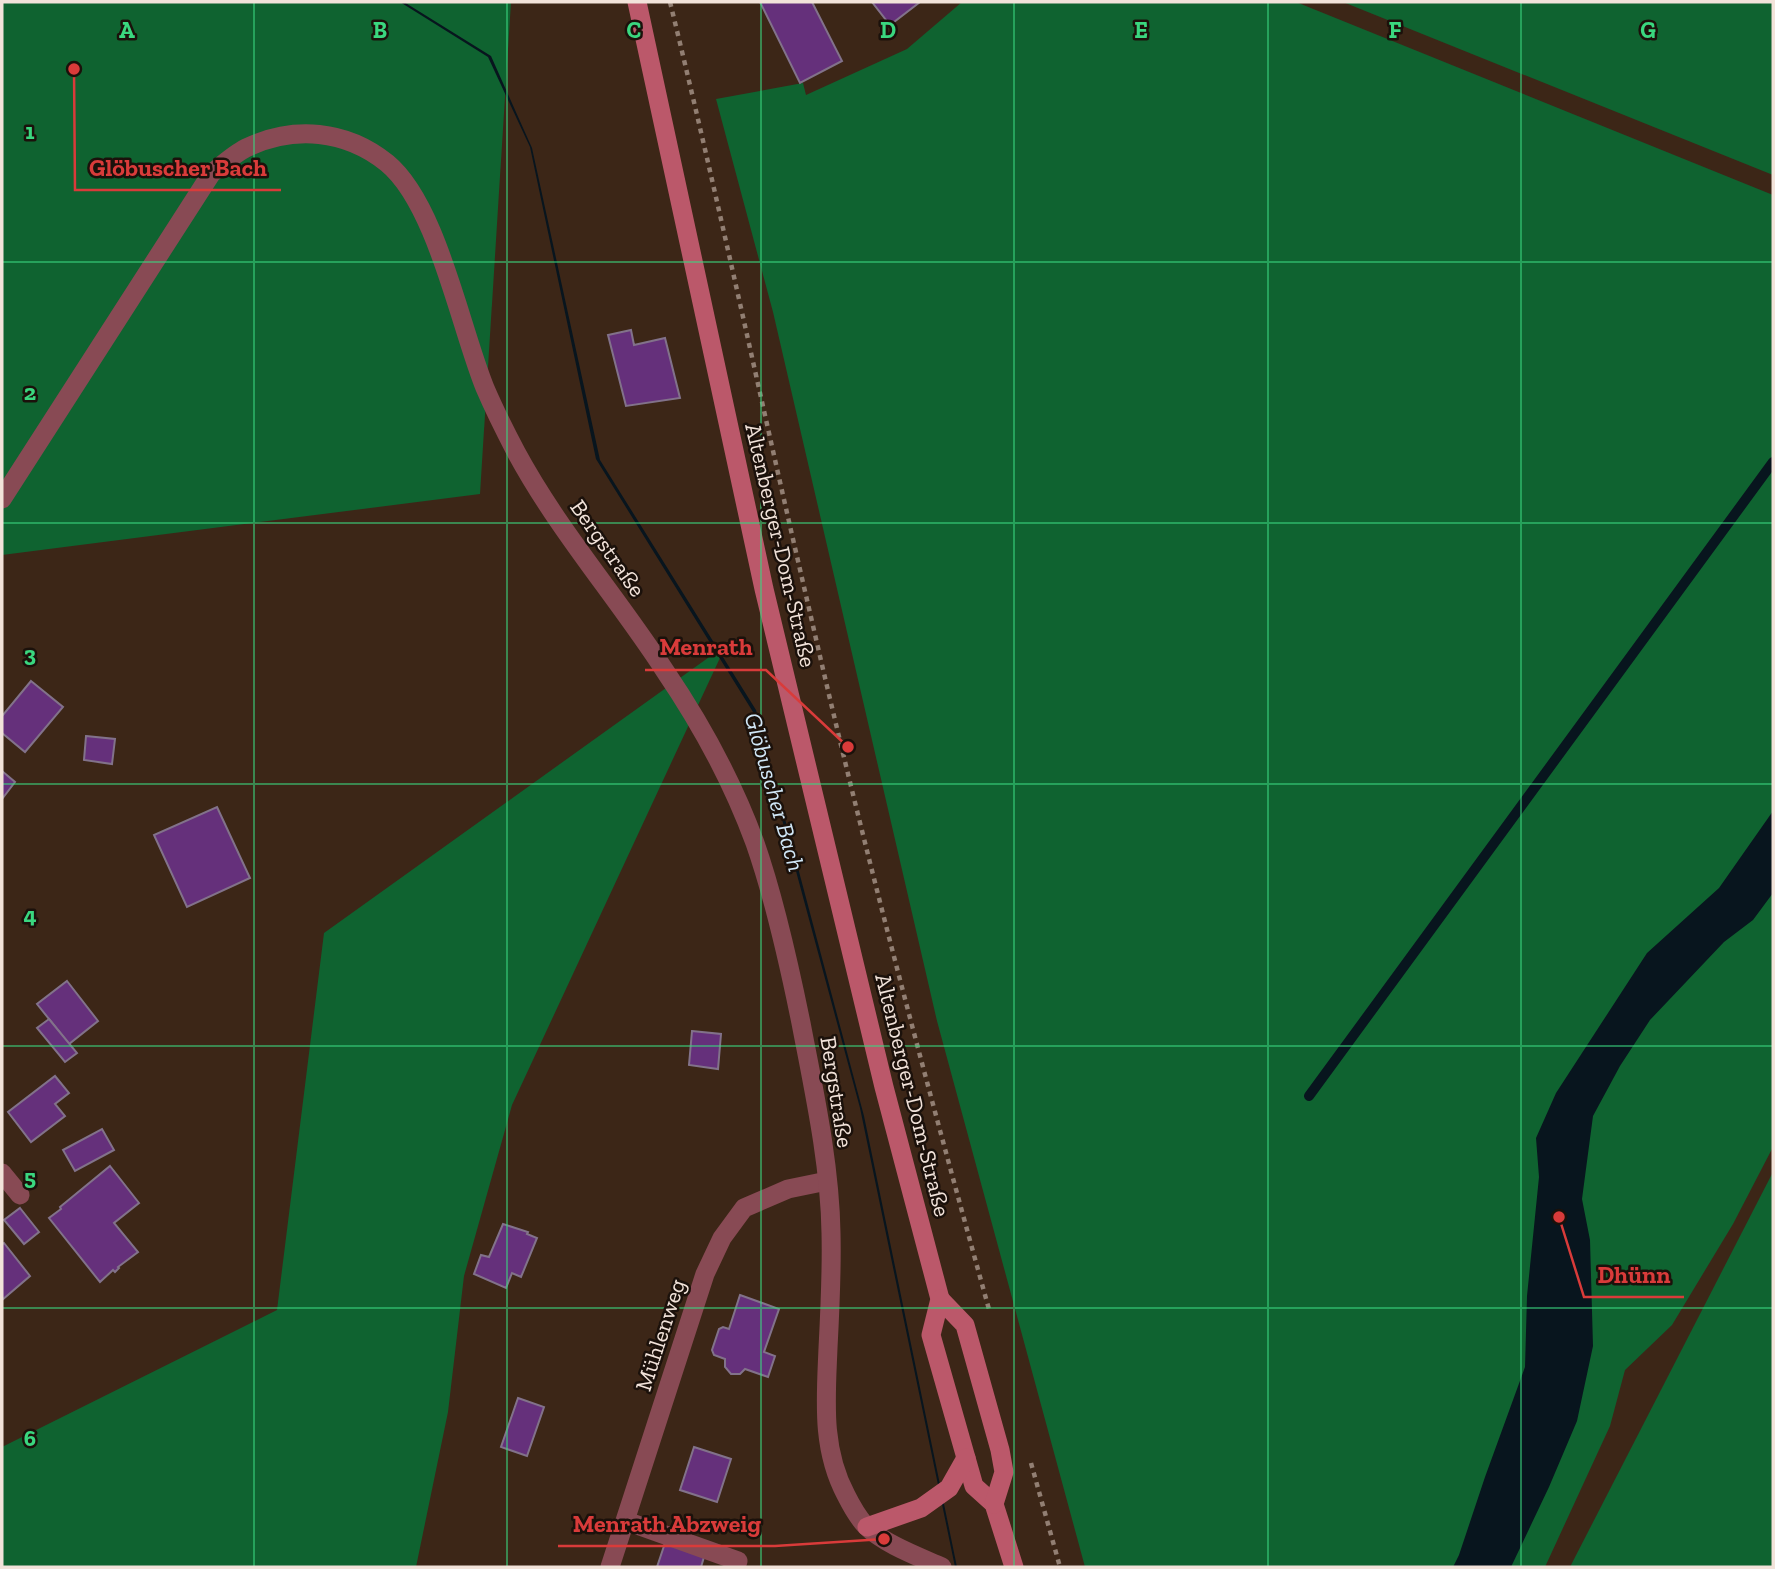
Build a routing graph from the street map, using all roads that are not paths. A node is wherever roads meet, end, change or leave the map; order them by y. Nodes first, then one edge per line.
1 (636, 2) edge
2 (2, 499) edge
3 (2, 1173) edge
4 (827, 1181) junction
5 (20, 1195) dead end
6 (940, 1299) junction
7 (966, 1458) junction
8 (994, 1504) junction
9 (626, 1521) junction
10 (867, 1527) junction
11 (610, 1567) edge
12 (736, 1567) edge
13 (942, 1567) edge
14 (1014, 1567) edge

1 - 6 main road, Altenberger-Dom-Straße
2 - 4 street, Bergstraße
3 - 5 street
4 - 9 street, Mühlenweg
4 - 10 street, Bergstraße
6 - 7 main road, Altenberger-Dom-Straße
6 - 8 main road, Altenberger-Dom-Straße
7 - 8 main road, Altenberger-Dom-Straße
7 - 10 main road
8 - 14 main road, Altenberger-Dom-Straße
9 - 11 street, Mühlenweg
9 - 12 street
10 - 13 street, Bergstraße

